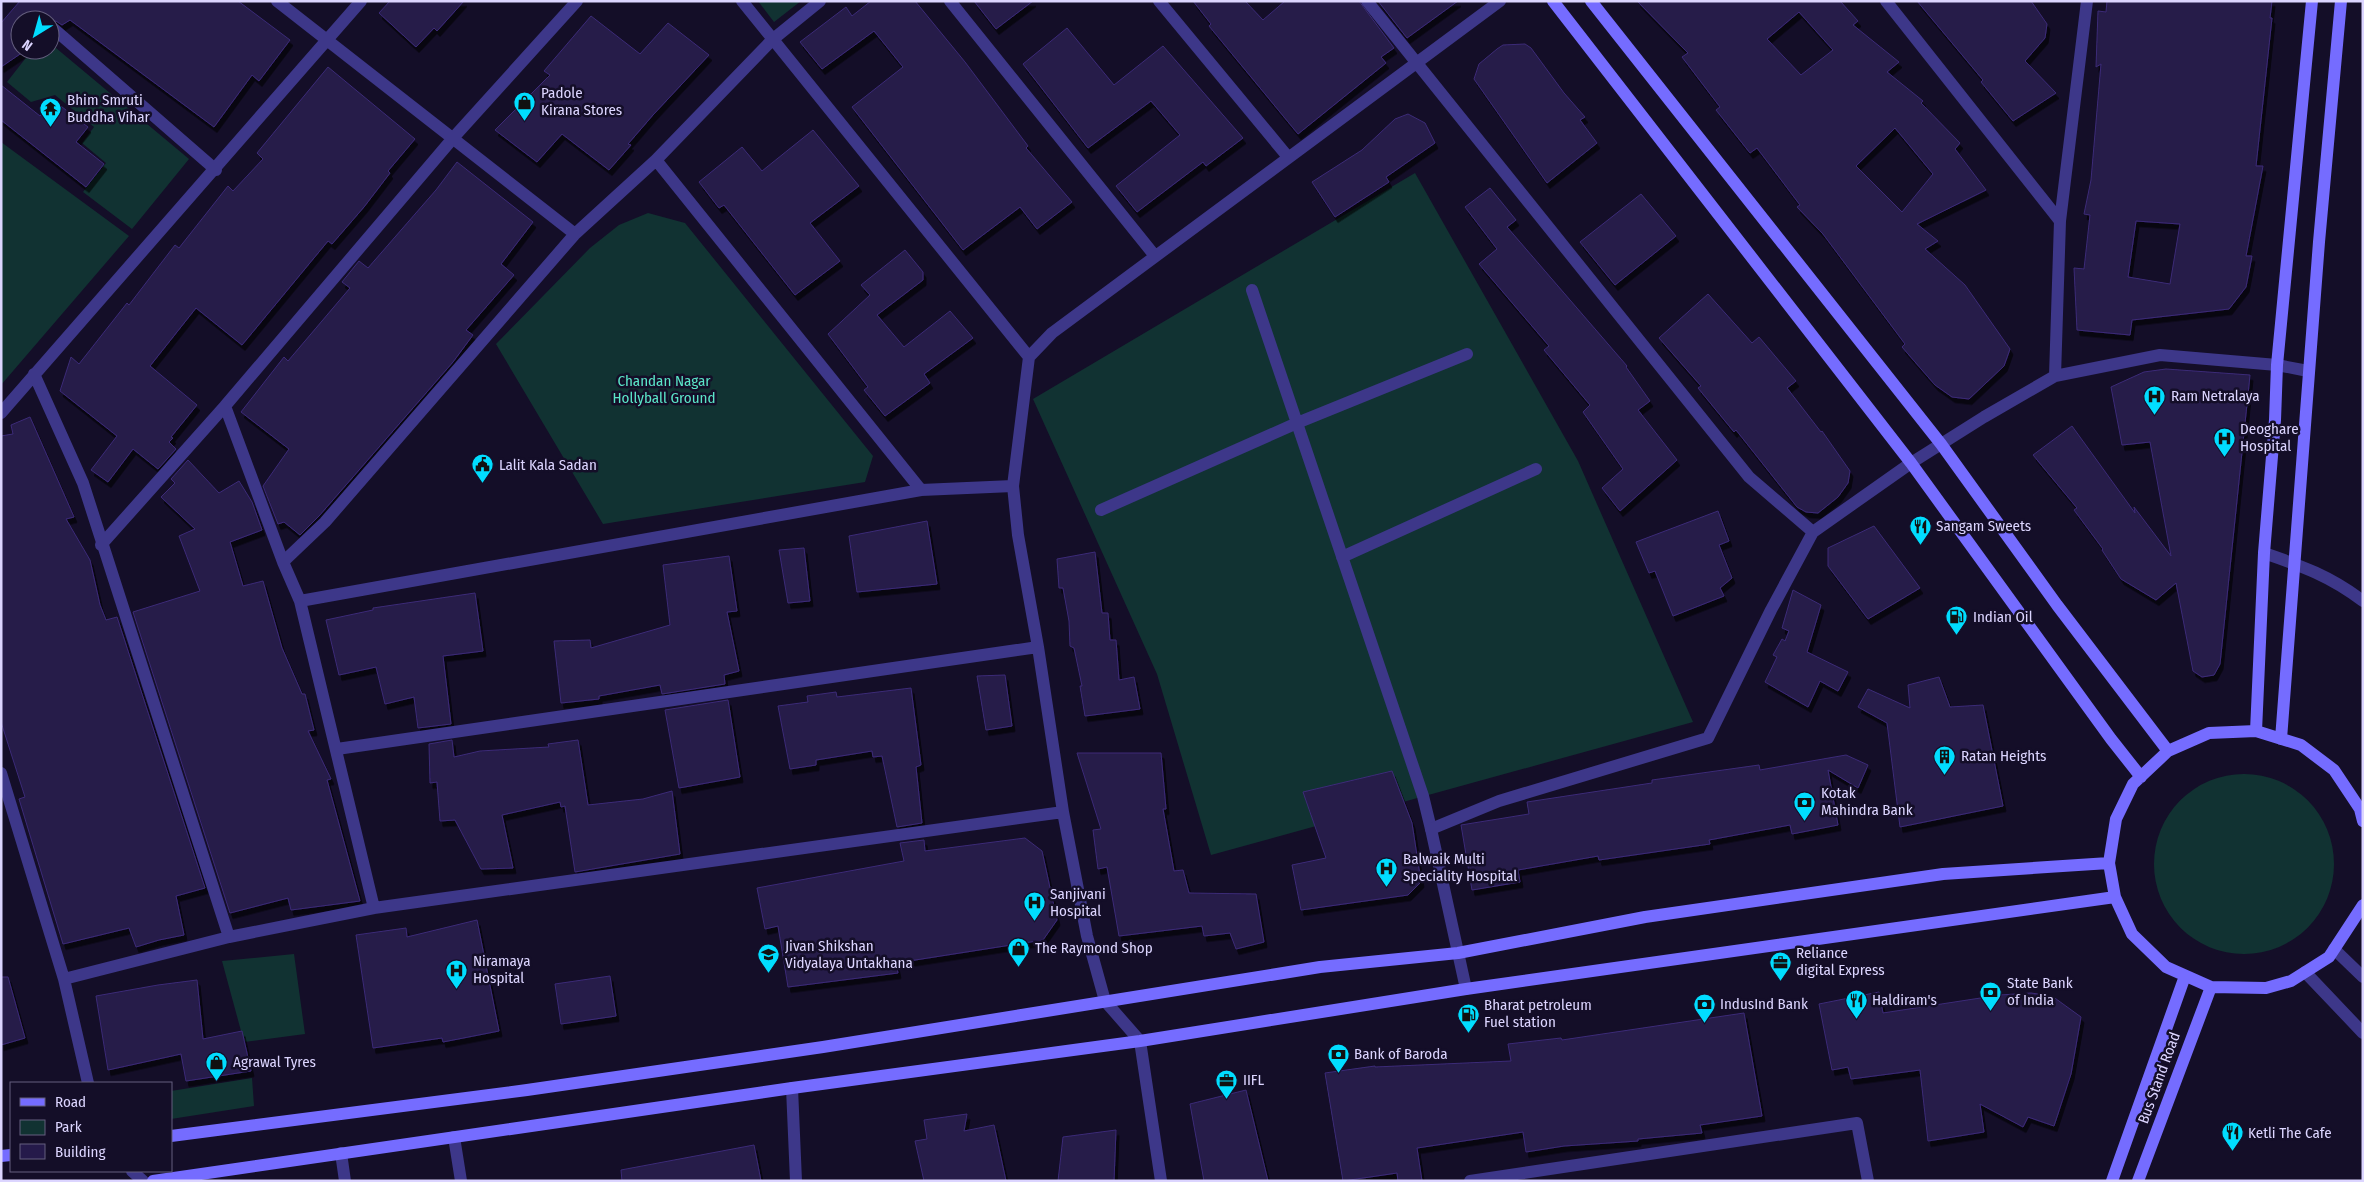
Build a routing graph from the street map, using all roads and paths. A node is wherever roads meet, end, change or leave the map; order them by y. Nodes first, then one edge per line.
1 (277, 1) edge
2 (361, 1) edge
3 (577, 1) edge
4 (742, 1) edge
5 (820, 1) edge
6 (950, 1) edge
7 (1159, 1) edge
8 (1367, 1) edge
9 (1500, 1) edge
10 (1553, 1) edge
11 (1591, 1) edge
12 (1886, 1) edge
13 (2087, 1) edge
14 (2312, 1) edge
15 (2341, 1) edge
16 (60, 33) edge
17 (772, 40) junction
18 (327, 41) junction
19 (1416, 62) junction
20 (454, 137) junction
21 (1288, 157) junction
22 (656, 160) junction
23 (216, 170) junction
24 (2060, 221) junction
25 (575, 234) junction
26 (1155, 256) junction
27 (1252, 290) dead end
28 (1467, 354) dead end
29 (1029, 356) junction
30 (2277, 365) junction
31 (2308, 371) junction
32 (34, 374) junction
33 (2054, 376) junction
34 (225, 406) junction
35 (1, 413) edge
36 (1297, 423) junction
37 (1941, 444) junction
38 (1912, 463) junction
39 (1536, 469) dead end
40 (1013, 486) junction
41 (921, 490) junction
42 (1101, 510) dead end
43 (1813, 532) junction
44 (101, 545) junction
45 (2264, 553) junction
46 (1342, 557) junction
47 (284, 562) junction
48 (2296, 564) junction
49 (300, 601) junction
50 (2363, 601) edge
51 (1038, 647) junction
52 (2256, 731) junction
53 (2281, 739) junction
54 (337, 749) junction
55 (2168, 751) junction
56 (1, 773) edge
57 (2141, 777) junction
58 (1063, 812) junction
59 (2363, 821) edge
60 (1431, 829) junction
61 (2109, 863) junction
62 (2115, 897) junction
63 (2363, 905) edge
64 (374, 908) junction
65 (229, 937) junction
66 (2334, 949) junction
67 (1458, 953) junction
68 (2305, 972) junction
69 (2185, 976) junction
70 (2363, 977) edge
71 (64, 979) junction
72 (2211, 987) junction
73 (1466, 989) junction
74 (1104, 1001) junction
75 (2363, 1032) edge
76 (1140, 1041) junction
77 (88, 1082) edge
78 (792, 1088) junction
79 (172, 1136) edge
80 (454, 1137) junction
81 (342, 1153) junction
82 (133, 1172) edge
83 (143, 1181) edge
84 (153, 1181) edge
85 (345, 1181) edge
86 (461, 1181) edge
87 (796, 1181) edge
88 (1161, 1181) edge
89 (1470, 1181) edge
90 (1868, 1181) edge
91 (2112, 1181) edge
92 (2138, 1181) edge

1 - 18 street
2 - 18 street
3 - 20 street
4 - 17 street
5 - 17 street
6 - 26 street
7 - 21 street
8 - 19 street
9 - 19 street
10 - 38 main road
11 - 37 main road
12 - 24 street
13 - 24 street
14 - 30 main road
15 - 31 main road
16 - 23 street
17 - 22 street
17 - 29 street
18 - 20 street
18 - 23 street
19 - 21 street
19 - 43 street
20 - 25 street
20 - 34 street
21 - 26 street
22 - 25 street
22 - 41 street
23 - 32 street
24 - 33 street
25 - 47 street
26 - 29 street
27 - 36 street
28 - 36 street
29 - 40 street
30 - 31 street
30 - 33 street
30 - 45 main road
31 - 48 main road
32 - 35 street
32 - 44 street
33 - 37 street
34 - 44 street
34 - 47 street
36 - 42 street
36 - 46 street
37 - 38 street
37 - 55 main road
38 - 43 street
38 - 57 main road
39 - 46 street
40 - 41 street
40 - 51 street
41 - 49 street
43 - 60 street
44 - 65 street
45 - 48 street
45 - 52 main road
46 - 60 street
47 - 49 street
48 - 50 street
48 - 53 main road
49 - 54 street
51 - 54 street
51 - 58 street
52 - 53 main road
52 - 55 main road
53 - 59 main road
54 - 64 street
55 - 57 main road
56 - 71 street
57 - 61 main road
58 - 64 street
58 - 74 street
60 - 67 street
61 - 62 main road
61 - 67 main road
62 - 69 main road
62 - 73 main road
63 - 66 main road
64 - 65 street
65 - 71 street
66 - 68 main road
66 - 70 street
67 - 73 street
67 - 74 main road
68 - 72 main road
68 - 75 street
69 - 72 main road
69 - 91 main road
71 - 77 street
72 - 92 main road, Bus Stand Road
73 - 76 main road
74 - 76 street
74 - 79 main road
76 - 78 main road
76 - 88 street
78 - 80 main road
78 - 87 street
80 - 81 main road
80 - 86 street
81 - 84 main road
81 - 85 street
82 - 83 street
89 - 90 street

